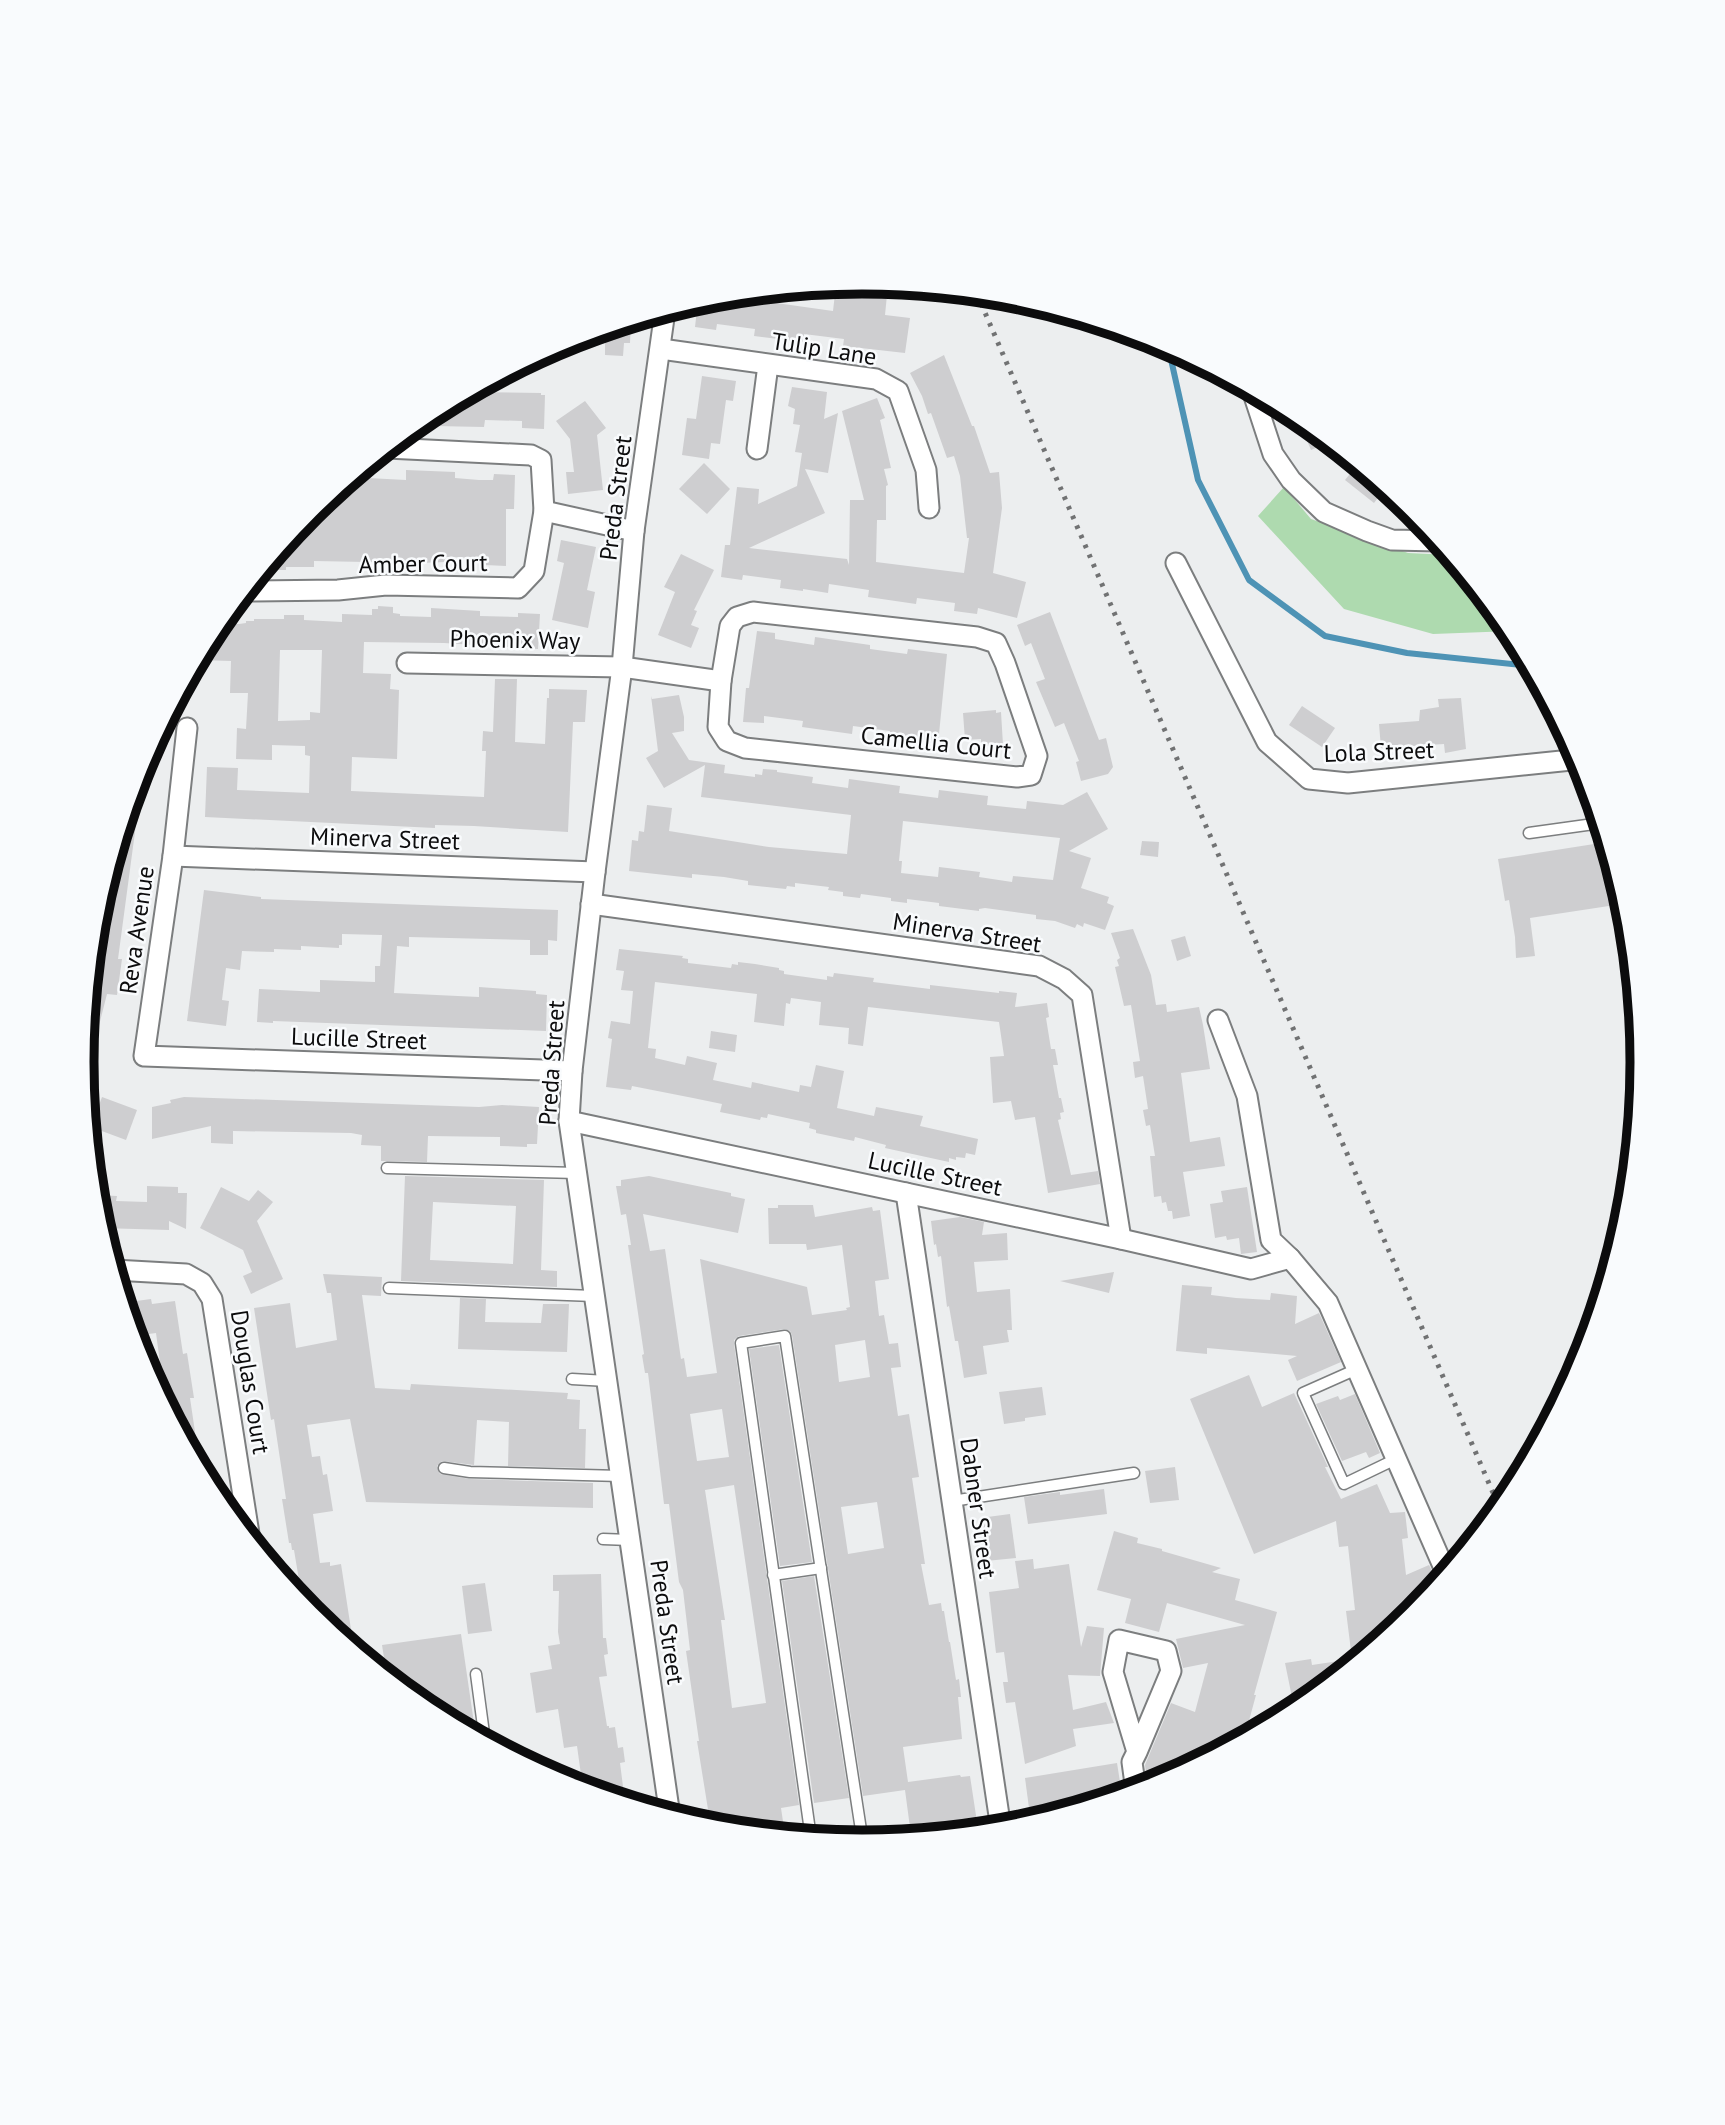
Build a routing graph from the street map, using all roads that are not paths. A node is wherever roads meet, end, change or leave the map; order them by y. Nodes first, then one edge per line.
1 (664, 321) edge
2 (661, 349) junction
3 (768, 365) junction
4 (1256, 404) edge
5 (401, 449) edge
6 (757, 449) dead end
7 (929, 508) dead end
8 (544, 511) junction
9 (634, 531) junction
10 (1426, 541) edge
11 (1176, 563) dead end
12 (256, 591) edge
13 (407, 663) dead end
14 (622, 667) junction
15 (721, 681) junction
16 (187, 728) dead end
17 (1568, 760) edge
18 (1592, 824) edge
19 (1529, 833) dead end
20 (173, 856) junction
21 (594, 872) junction
22 (591, 904) junction
23 (1218, 1020) dead end
24 (144, 1056) joint
25 (572, 1071) junction
26 (569, 1121) junction
27 (387, 1168) dead end
28 (577, 1173) junction
29 (906, 1193) junction
30 (1122, 1239) junction
31 (1290, 1258) junction
32 (124, 1271) edge
33 (389, 1288) dead end
34 (594, 1296) junction
35 (1357, 1369) junction
36 (572, 1379) dead end
37 (607, 1381) junction
38 (1396, 1459) junction
39 (444, 1468) dead end
40 (1133, 1473) dead end
41 (621, 1476) junction
42 (952, 1501) junction
43 (247, 1522) edge
44 (603, 1539) dead end
45 (630, 1540) junction
46 (1443, 1566) edge
47 (821, 1568) junction
48 (773, 1575) junction
49 (476, 1674) dead end
50 (484, 1731) edge
51 (1138, 1752) junction
52 (1135, 1780) edge
53 (669, 1805) edge
54 (999, 1818) edge
55 (810, 1829) edge
56 (861, 1830) edge

1 - 2 street, Preda Street
2 - 3 street, Tulip Lane
2 - 9 street, Preda Street
3 - 6 street
3 - 7 street, Tulip Lane
4 - 10 street
5 - 8 street, Amber Court
8 - 9 street
8 - 12 street, Amber Court
9 - 14 street, Preda Street
11 - 17 street, Lola Street
13 - 14 street, Phoenix Way
14 - 15 street
14 - 21 street, Preda Street
15 - 15 street, Camellia Court
16 - 20 street, Reva Avenue
18 - 19 lane
20 - 21 street, Minerva Street
20 - 24 street, Reva Avenue
21 - 22 street, Preda Street
22 - 25 street, Preda Street
22 - 30 street, Minerva Street
23 - 31 street
24 - 25 street, Lucille Street
25 - 26 street, Preda Street
26 - 28 street, Preda Street
26 - 29 street, Lucille Street
27 - 28 lane
28 - 34 street, Preda Street
29 - 30 street, Lucille Street
29 - 42 street, Dabner Street
30 - 31 street, Lucille Street
31 - 35 street
32 - 43 street, Douglas Court
33 - 34 lane
34 - 37 street, Preda Street
35 - 38 street
35 - 38 lane
36 - 37 lane
37 - 41 street, Preda Street
38 - 46 street
39 - 41 lane
40 - 42 lane
41 - 45 street, Preda Street
42 - 54 street, Dabner Street
44 - 45 lane
45 - 53 street, Preda Street
47 - 48 lane
47 - 48 lane
47 - 56 lane
48 - 55 lane
49 - 50 lane
51 - 51 street
51 - 52 street

